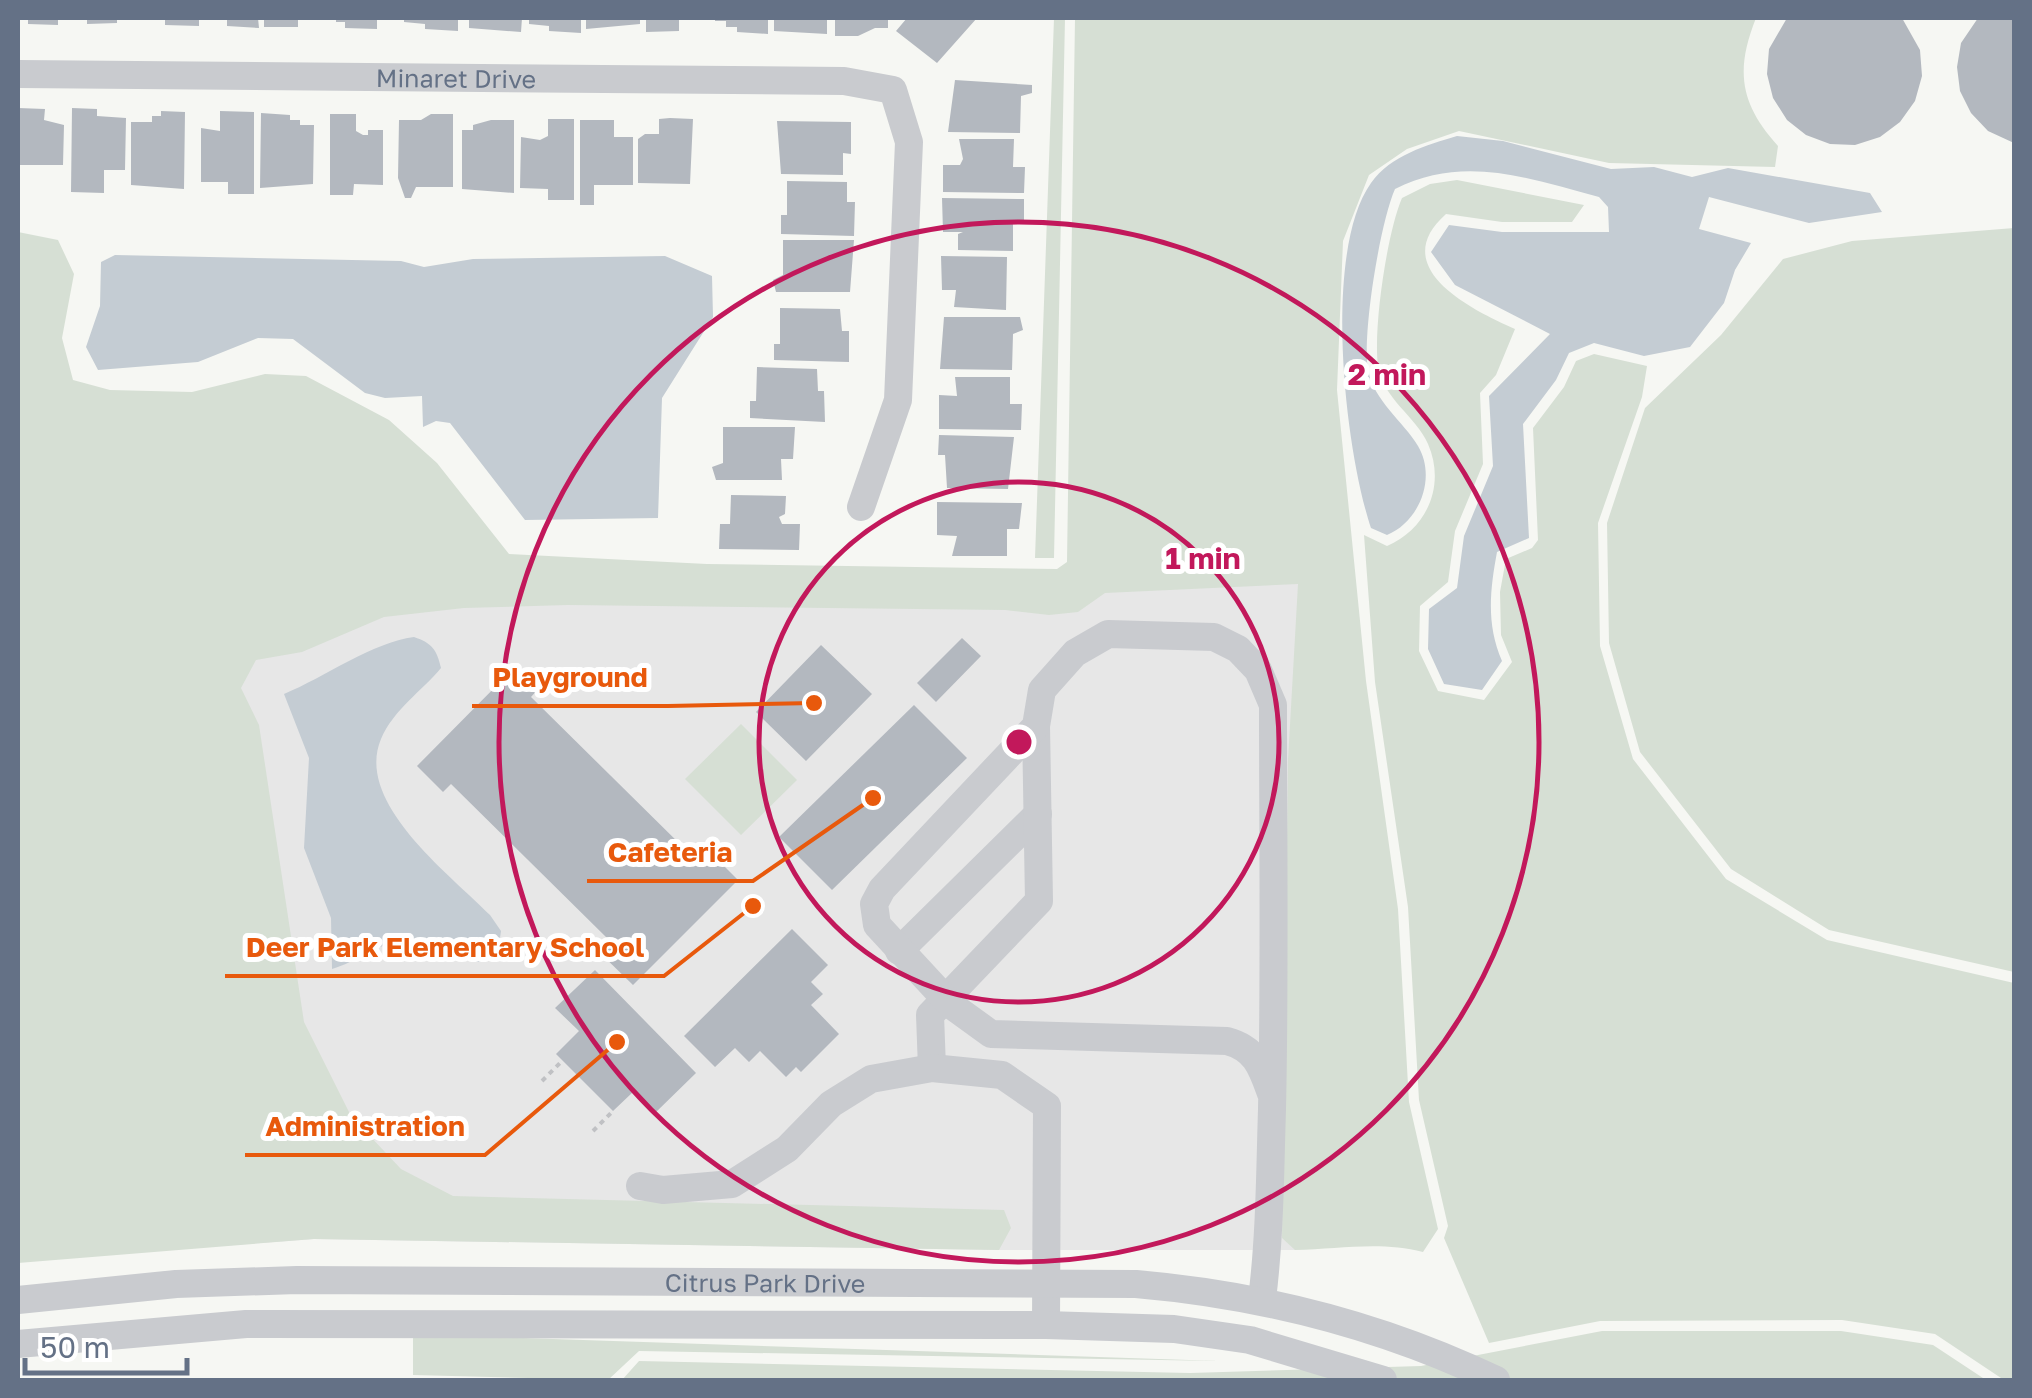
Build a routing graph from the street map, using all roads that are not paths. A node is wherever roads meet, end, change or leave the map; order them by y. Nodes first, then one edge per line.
1 (18, 74) edge
2 (862, 507) dead end
3 (1036, 726) junction
4 (1038, 814) junction
5 (899, 950) junction
6 (944, 997) junction
7 (1274, 1009) junction
8 (1188, 1041) junction
9 (932, 1068) junction
10 (1272, 1096) junction
11 (640, 1186) dead end
12 (1046, 1282) junction
13 (1262, 1299) junction
14 (18, 1300) edge
15 (1046, 1325) junction
16 (18, 1344) edge
17 (1383, 1380) edge
18 (1496, 1380) edge

1 - 2 street, Minaret Drive
3 - 4 street
3 - 5 street
3 - 7 street
4 - 5 street
4 - 6 street
5 - 6 street
6 - 8 street
6 - 9 street
7 - 8 street
7 - 10 street
8 - 10 street
9 - 11 street
9 - 12 street
10 - 13 street
12 - 13 street, Citrus Park Drive
12 - 14 street, Citrus Park Drive
12 - 15 street
13 - 18 street, Citrus Park Drive
15 - 16 street, Citrus Park Drive
15 - 17 street, Citrus Park Drive

